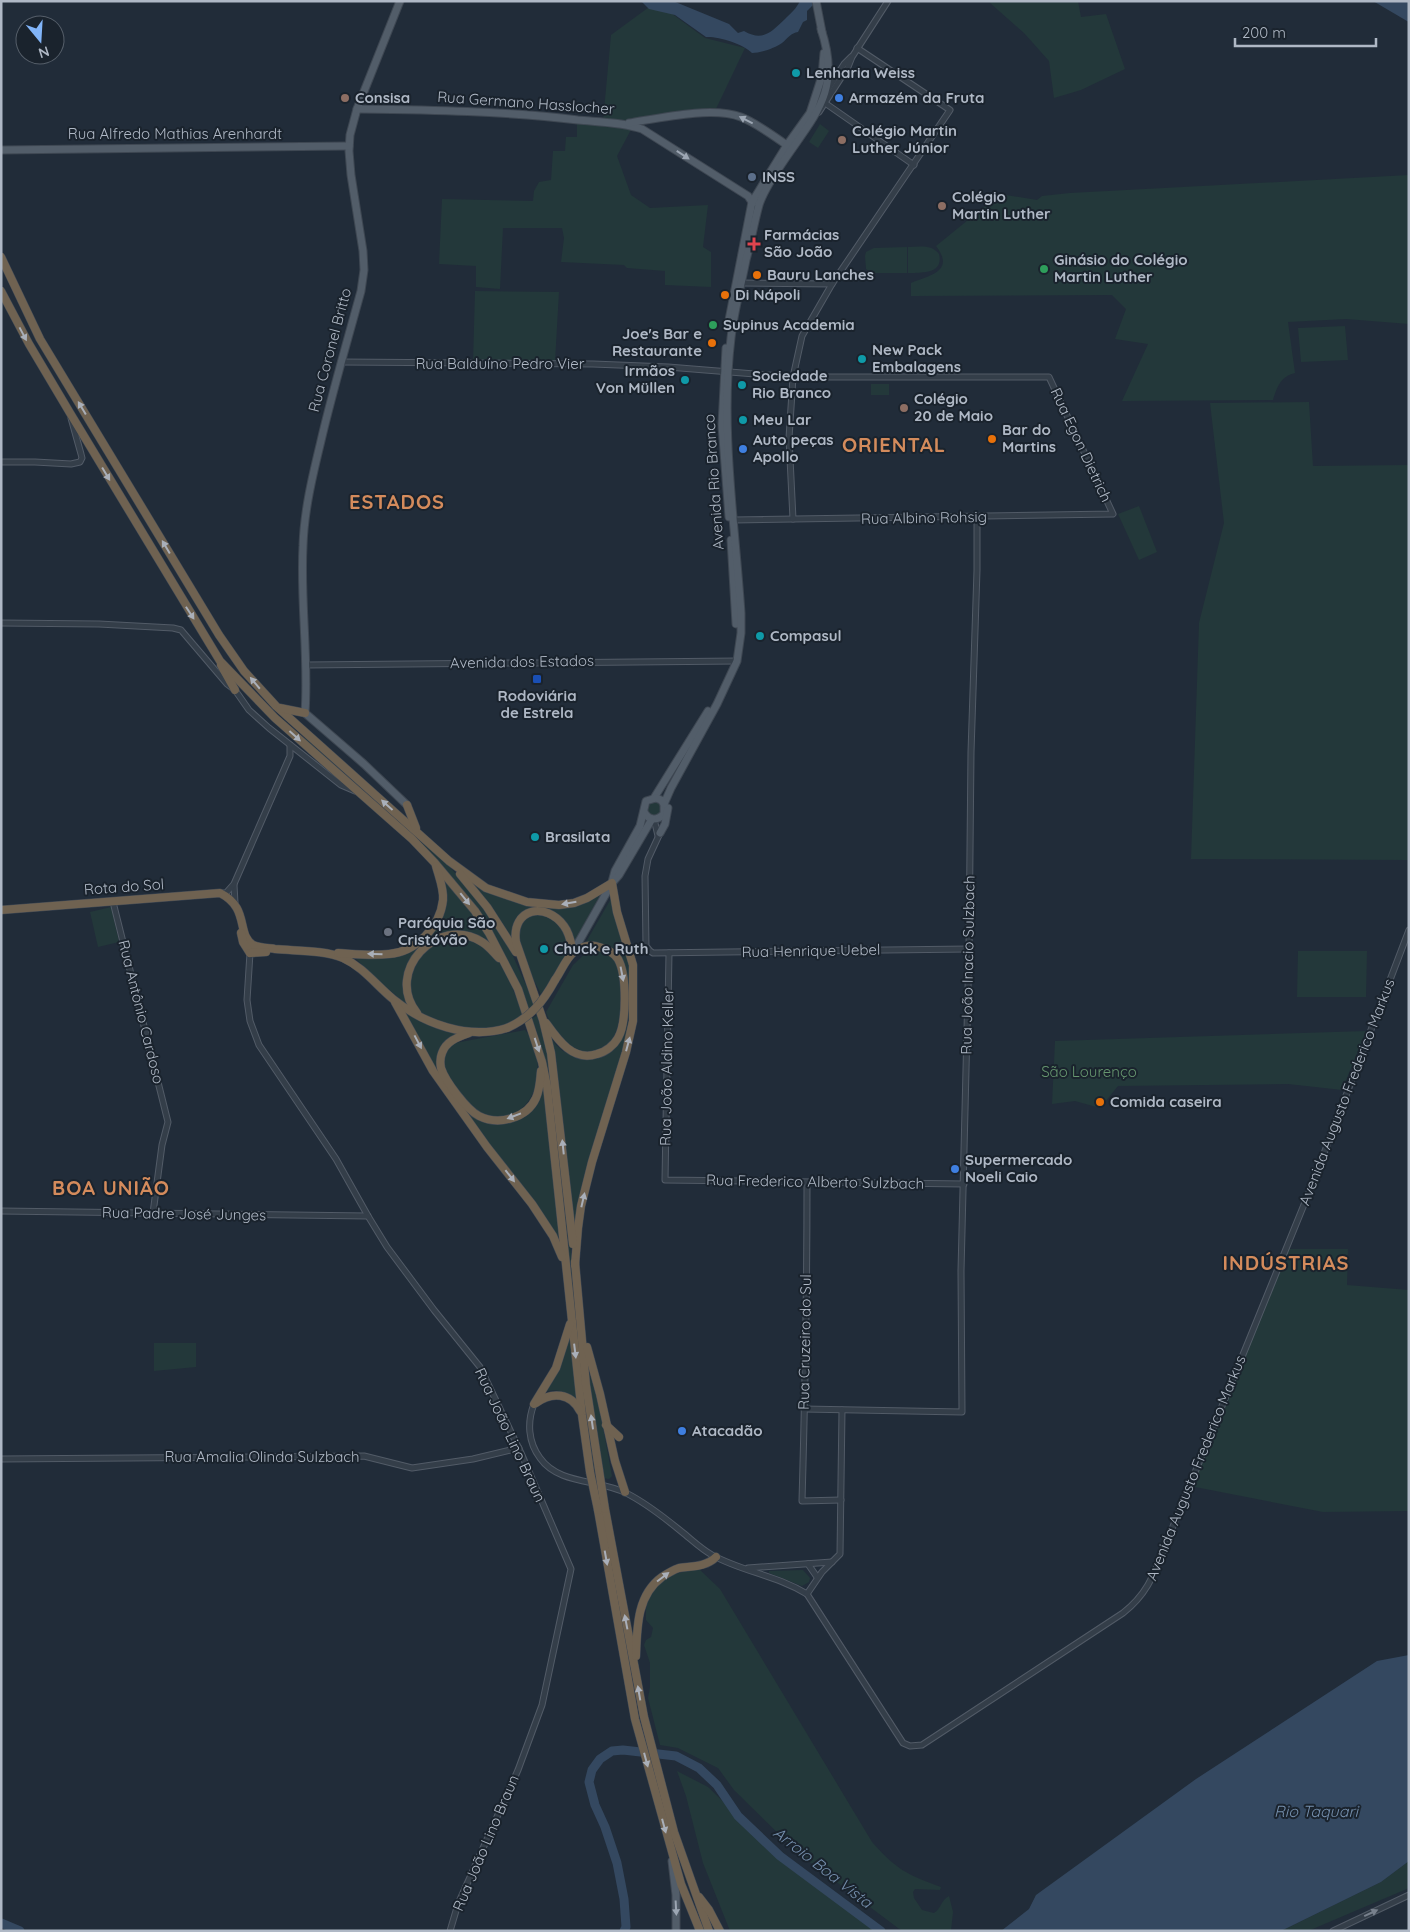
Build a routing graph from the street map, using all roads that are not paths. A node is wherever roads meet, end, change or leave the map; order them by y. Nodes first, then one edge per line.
1 (400, 1) edge
2 (816, 1) edge
3 (888, 1) edge
4 (821, 28) junction
5 (857, 48) junction
6 (825, 100) junction
7 (357, 109) junction
8 (813, 115) junction
9 (648, 120) junction
10 (626, 124) junction
11 (642, 129) junction
12 (349, 146) junction
13 (790, 147) junction
14 (1, 150) edge
15 (914, 165) junction
16 (756, 202) junction
17 (1, 257) edge
18 (738, 284) junction
19 (832, 284) junction
20 (1, 290) edge
21 (341, 362) junction
22 (726, 372) junction
23 (793, 377) junction
24 (1049, 377) joint
25 (70, 413) junction
26 (1, 462) edge
27 (1113, 514) joint
28 (977, 517) junction
29 (793, 519) junction
30 (734, 520) junction
31 (1, 623) edge
32 (735, 660) junction
33 (220, 661) junction
34 (306, 664) junction
35 (235, 690) junction
36 (276, 706) junction
37 (305, 713) junction
38 (290, 745) junction
39 (297, 750) junction
40 (290, 756) junction
41 (358, 792) junction
42 (668, 796) junction
43 (654, 798) junction
44 (664, 804) junction
45 (407, 805) joint
46 (644, 812) junction
47 (664, 814) junction
48 (653, 819) junction
49 (418, 832) junction
50 (659, 834) junction
51 (449, 861) junction
52 (434, 862) junction
53 (612, 883) junction
54 (234, 884) junction
55 (220, 893) junction
56 (113, 902) junction
57 (235, 903) junction
58 (1, 910) edge
59 (239, 913) junction
60 (1409, 930) edge
61 (250, 943) junction
62 (278, 949) junction
63 (970, 949) junction
64 (298, 951) junction
65 (573, 952) junction
66 (250, 953) junction
67 (330, 953) junction
68 (669, 953) junction
69 (521, 960) junction
70 (506, 967) junction
71 (394, 1000) junction
72 (418, 1015) junction
73 (543, 1020) junction
74 (469, 1033) junction
75 (542, 1062) junction
76 (665, 1180) joint
77 (807, 1183) junction
78 (964, 1184) junction
79 (1, 1212) edge
80 (153, 1213) junction
81 (368, 1216) junction
82 (575, 1265) junction
83 (566, 1267) junction
84 (571, 1320) junction
85 (582, 1330) junction
86 (534, 1404) junction
87 (804, 1409) junction
88 (842, 1410) junction
89 (582, 1415) junction
90 (606, 1424) junction
91 (619, 1437) dead end
92 (519, 1448) junction
93 (1, 1459) edge
94 (595, 1471) junction
95 (625, 1492) junction
96 (841, 1500) junction
97 (601, 1509) junction
98 (719, 1559) junction
99 (833, 1562) junction
100 (808, 1564) junction
101 (746, 1568) junction
102 (817, 1577) junction
103 (807, 1594) junction
104 (635, 1670) junction
105 (661, 1801) junction
106 (671, 1850) junction
107 (693, 1890) junction
108 (1409, 1895) edge
109 (450, 1931) edge
110 (676, 1931) edge
111 (700, 1931) edge
112 (710, 1931) edge
113 (720, 1931) edge
114 (1333, 1931) edge

1 - 7 main road, Rua Coronel Britto
2 - 4 main road
3 - 5 street
4 - 6 main road
4 - 8 main road
5 - 6 street
5 - 15 street
6 - 8 main road
6 - 15 street
7 - 10 main road, Rua Germano Hasslocher
7 - 12 main road, Rua Coronel Britto
8 - 13 main road, Avenida Rio Branco
9 - 10 main road
9 - 11 main road
13 -> 9 main road
10 - 11 main road, Rua Germano Hasslocher
11 -> 16 main road, Rua Germano Hasslocher
12 - 14 main road, Rua Alfredo Mathias Arenhardt
12 - 21 main road, Rua Coronel Britto
13 - 16 main road, Avenida Rio Branco
15 - 19 street
16 - 18 main road, Avenida Rio Branco
36 -> 17 highway
18 - 19 street
18 - 22 main road, Avenida Rio Branco
19 - 23 street
20 -> 25 highway
21 - 22 street, Rua Balduíno Pedro Vier
21 - 34 main road, Rua Coronel Britto
22 - 23 street, Rua Balduíno Pedro Vier
22 - 30 main road, Avenida Rio Branco
22 - 32 main road, Avenida Rio Branco
23 - 24 street, Rua Balduíno Pedro Vier
23 - 29 street
24 - 27 street, Rua Egon Dietrich
25 - 26 street
25 -> 33 highway
27 - 28 street, Rua Albino Rohsig
28 - 29 street, Rua Albino Rohsig
28 - 63 street, Rua João Inacio Sulzbach
29 - 30 street, Rua Albino Rohsig
30 - 32 main road, Avenida Rio Branco
31 - 35 street
32 - 34 street, Avenida dos Estados
32 - 42 main road, Avenida Rio Branco
32 - 43 main road, Avenida Rio Branco
33 - 35 highway
33 -> 41 highway
34 - 37 main road, Rua Coronel Britto
35 - 38 street
36 - 37 highway
49 -> 36 highway
37 - 45 main road
38 - 39 street
38 - 40 street
39 - 40 street
39 - 41 street
40 - 54 street
41 - 52 highway
42 - 44 main road, Avenida Rio Branco
42 - 50 main road
43 - 44 main road
43 - 46 main road, Avenida Rio Branco
44 - 47 main road, Avenida Rio Branco
45 - 49 highway
46 - 48 main road
46 - 53 main road, Avenida Rio Branco
47 - 48 main road
47 - 50 street
48 - 50 street
48 - 53 main road
49 - 51 highway
50 - 68 street, Rua Henrique Uebel
53 -> 51 highway
51 - 69 highway
52 -> 67 highway
52 -> 70 highway
53 - 65 main road
82 -> 53 highway
54 - 55 street
54 - 57 street
55 - 56 highway, Rota do Sol
55 - 57 highway
56 - 58 highway, Rota do Sol
56 - 80 street, Rua Antônio Cardoso
57 - 59 highway
59 - 61 highway
59 - 66 highway
60 - 103 street, Avenida Augusto Frederico Markus
61 - 62 highway
61 - 66 highway
62 - 64 highway
62 - 66 highway
63 - 68 street, Rua Henrique Uebel
63 - 78 street, Rua João Inacio Sulzbach
64 - 66 highway
64 - 67 highway
65 - 69 highway
65 -> 73 highway
65 - 74 highway, bridge
66 - 81 street, Rua João Lino Braun
67 - 71 highway
68 - 76 street, Rua João Aldino Keller
69 - 73 highway
70 - 72 highway
70 -> 75 highway
71 - 72 highway
71 -> 83 highway
72 - 74 highway
82 -> 73 highway
75 -> 74 highway
75 - 83 highway
76 - 77 street, Rua Frederico Alberto Sulzbach
77 - 78 street, Rua Frederico Alberto Sulzbach
77 - 87 street, Rua Cruzeiro do Sul
78 - 88 street, Rua João Inacio Sulzbach
79 - 80 street, Rua Padre José Junges
80 - 81 street, Rua Padre José Junges
81 - 92 street, Rua João Lino Braun
82 - 85 highway
83 - 84 highway
84 - 86 highway
84 -> 89 highway
85 - 90 highway
94 -> 85 highway
86 - 89 highway
86 - 95 street, Avenida Augusto Frederico Markus
87 - 88 street
87 - 96 street, Rua Cruzeiro do Sul
88 - 96 street
89 - 94 highway
90 - 91 highway
90 - 95 highway
92 - 93 street, Rua Amalia Olinda Sulzbach
92 - 109 street, Rua João Lino Braun
94 - 97 highway, bridge
95 - 98 street, Avenida Augusto Frederico Markus
96 - 99 street
104 -> 97 highway
97 -> 105 highway
98 - 101 street, Avenida Augusto Frederico Markus
104 -> 98 highway
99 - 100 street
99 - 102 street
100 - 101 street
100 - 102 street
101 - 103 street, Avenida Augusto Frederico Markus
102 - 103 street
105 -> 104 highway
105 -> 106 highway
105 - 107 highway
106 -> 110 main road
106 - 111 highway
107 - 112 highway
107 - 113 highway
114 -> 108 street

